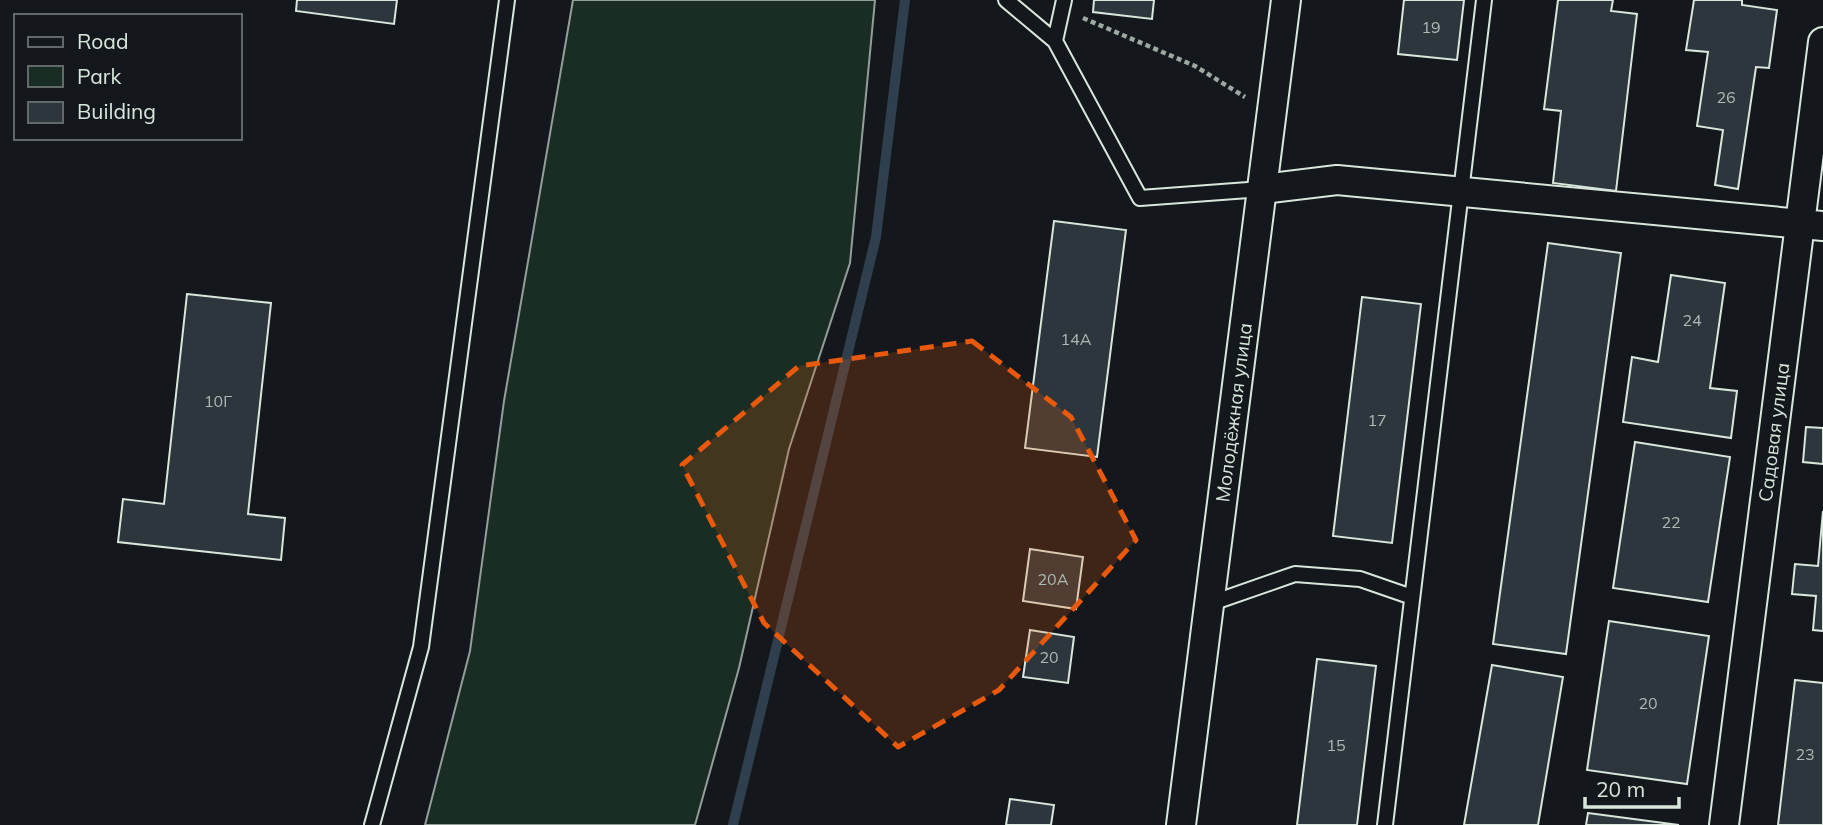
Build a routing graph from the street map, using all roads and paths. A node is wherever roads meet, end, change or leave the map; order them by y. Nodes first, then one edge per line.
1 (507, 0) edge
2 (1006, 0) edge
3 (1286, 0) edge
4 (1484, 0) edge
5 (1064, 5) edge
6 (1055, 41) junction
7 (1823, 41) edge
8 (1271, 114) junction
9 (1262, 189) junction
10 (1461, 191) junction
11 (1811, 225) edge
12 (1412, 597) junction
13 (1209, 604) junction
14 (372, 825) edge
15 (1181, 825) edge
16 (1385, 825) edge
17 (1724, 825) edge

1 - 14 lane
2 - 6 lane
3 - 8 street, Молодёжная улица
4 - 10 lane
5 - 6 lane
5 - 8 path
6 - 9 lane
7 - 11 street, Садовая улица
8 - 9 street, Молодёжная улица
9 - 10 street
9 - 13 street, Молодёжная улица
10 - 11 street
10 - 12 lane
11 - 17 street, Садовая улица
12 - 13 lane
12 - 16 lane
13 - 15 street, Молодёжная улица

